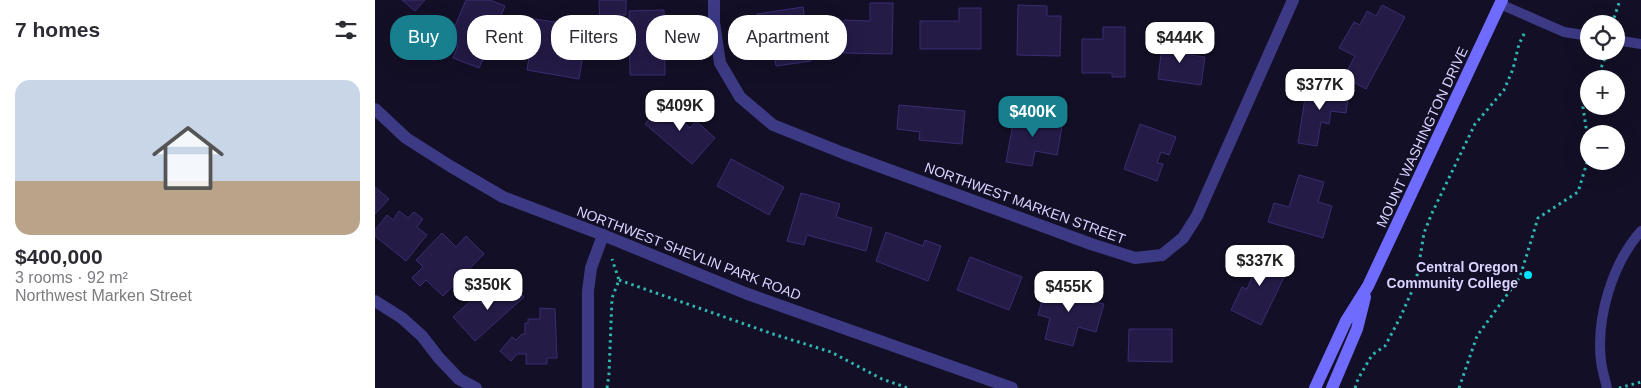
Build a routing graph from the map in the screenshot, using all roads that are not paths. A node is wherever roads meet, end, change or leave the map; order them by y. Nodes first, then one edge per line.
1 (713, 0) edge
2 (1293, 0) edge
3 (1498, 1) edge
4 (1580, 35) edge
5 (1625, 41) edge
6 (1641, 44) edge
7 (375, 109) edge
8 (1641, 231) edge
9 (603, 235) junction
10 (1368, 286) junction
11 (375, 301) edge
12 (476, 388) edge
13 (587, 388) edge
14 (1012, 388) edge
15 (1315, 388) edge
16 (1332, 388) edge
17 (1607, 388) edge

1 - 2 street, NORTHWEST MARKEN STREET
3 - 4 lane
3 - 10 main road, MOUNT WASHINGTON DRIVE
5 - 6 lane
7 - 9 street, NORTHWEST SHEVLIN PARK ROAD
8 - 17 lane
9 - 13 street
9 - 14 street, NORTHWEST SHEVLIN PARK ROAD
10 - 15 main road, MOUNT WASHINGTON DRIVE
10 - 16 main road, MOUNT WASHINGTON DRIVE
11 - 12 street

